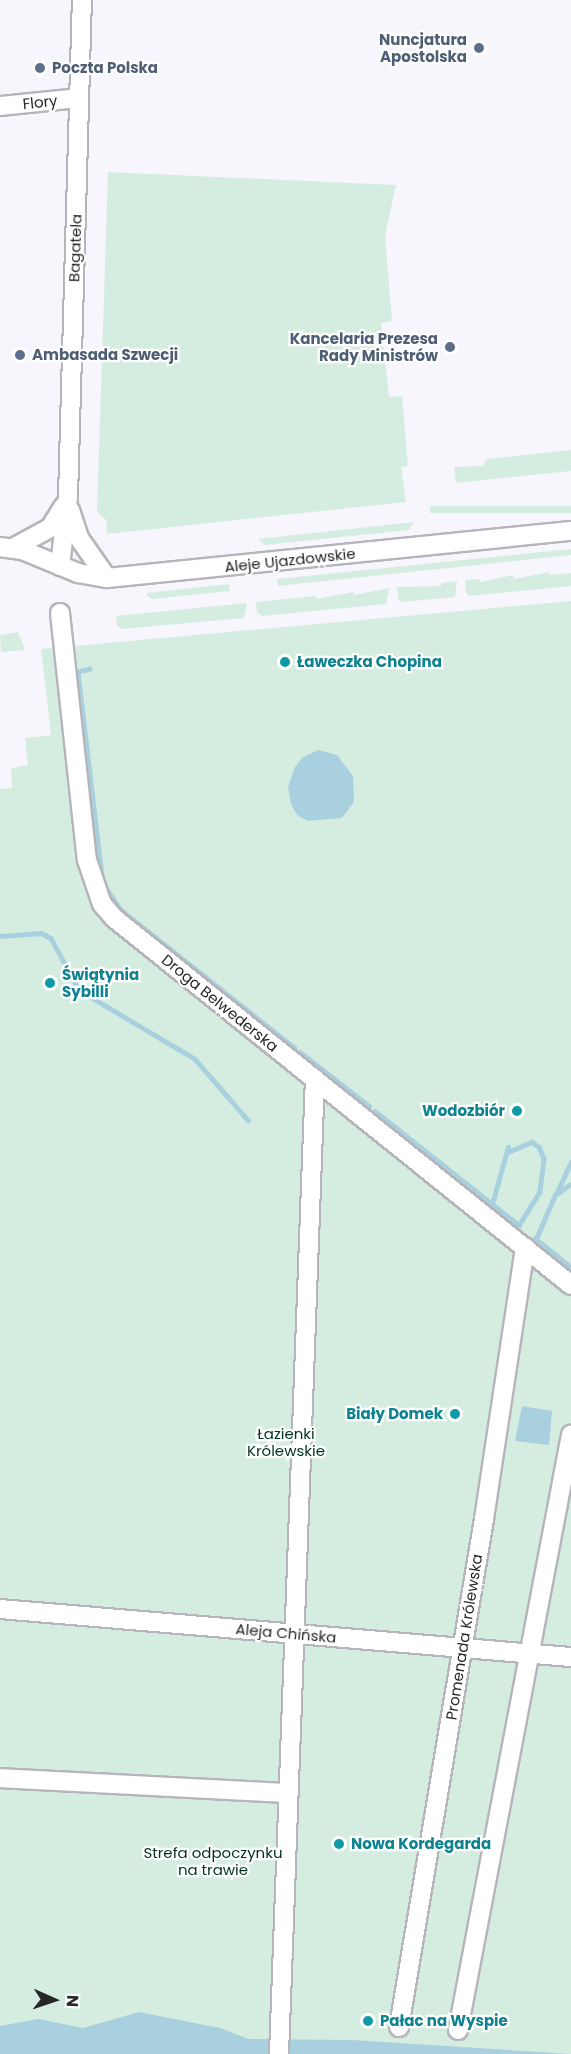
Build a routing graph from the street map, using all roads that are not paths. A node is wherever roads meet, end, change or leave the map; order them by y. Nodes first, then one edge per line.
1 (82, 0) edge
2 (80, 98) junction
3 (0, 106) edge
4 (68, 496) junction
5 (571, 531) edge
6 (7, 547) edge
7 (60, 566) junction
8 (107, 578) junction
9 (60, 613) dead end
10 (315, 1079) junction
11 (525, 1247) junction
12 (571, 1285) edge
13 (571, 1435) edge
14 (0, 1609) edge
15 (292, 1634) junction
16 (463, 1648) junction
17 (527, 1653) junction
18 (571, 1657) edge
19 (0, 1778) edge
20 (287, 1793) junction
21 (399, 2027) dead end
22 (458, 2030) dead end
23 (279, 2047) edge

1 - 2 street, Bagatela
2 - 3 street, Flory
2 - 4 street, Bagatela
4 - 6 street
4 - 7 street, Bagatela
4 - 8 street, Bagatela
5 - 8 street, Aleje Ujazdowskie
6 - 7 street, Aleje Ujazdowskie
7 - 8 street, Aleje Ujazdowskie
9 - 10 street, Droga Belwederska
10 - 11 street, Droga Belwederska
10 - 15 street
11 - 12 street, Droga Belwederska
11 - 16 street, Promenada Królewska
13 - 17 street
14 - 15 street, Aleja Chińska
15 - 16 street, Aleja Chińska
15 - 20 street
16 - 17 street, Aleja Chińska
16 - 21 street, Promenada Królewska
17 - 18 street, Aleja Chińska
17 - 22 street
19 - 20 street
20 - 23 street

